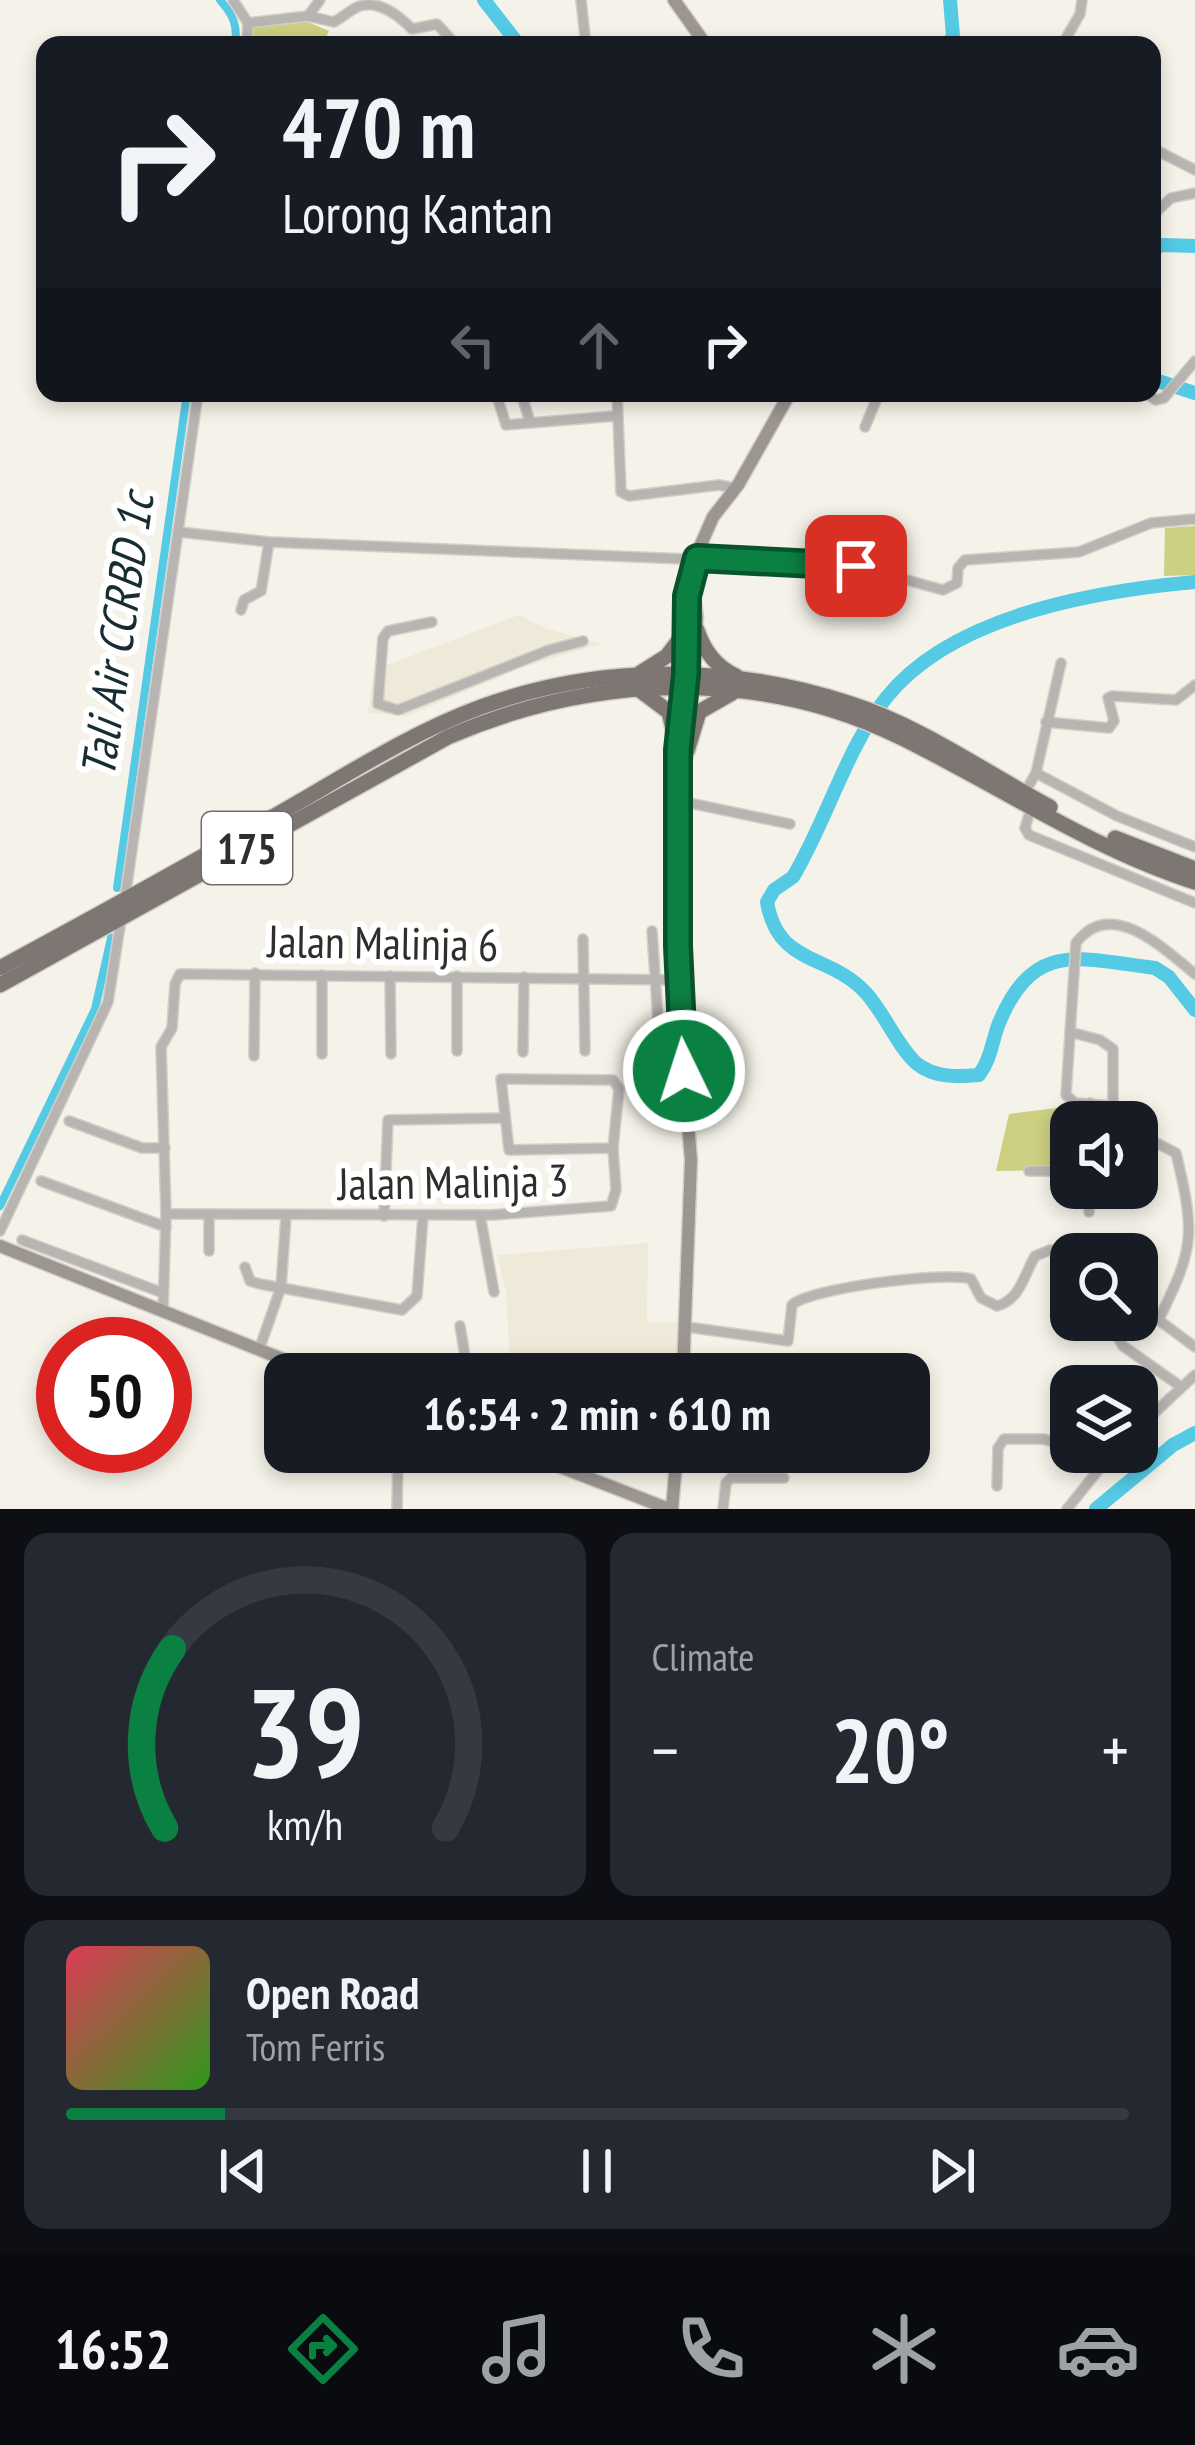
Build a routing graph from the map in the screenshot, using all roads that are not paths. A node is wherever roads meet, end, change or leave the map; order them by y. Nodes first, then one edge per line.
1 (233, 0) edge
2 (320, 0) edge
3 (580, 0) edge
4 (674, 0) edge
5 (1082, 0) edge
6 (358, 3) edge
7 (308, 16) junction
8 (248, 23) junction
9 (247, 36) edge
10 (448, 36) edge
11 (585, 36) edge
12 (700, 36) edge
13 (1067, 36) edge
14 (1161, 153) edge
15 (1195, 170) edge
16 (1195, 193) edge
17 (1161, 207) edge
18 (1195, 361) edge
19 (1161, 398) edge
20 (198, 402) edge
21 (498, 402) edge
22 (524, 402) edge
23 (616, 402) edge
24 (785, 402) edge
25 (875, 402) edge
26 (615, 416) junction
27 (530, 422) junction
28 (865, 427) dead end
29 (735, 488) junction
30 (1195, 519) edge
31 (179, 532) junction
32 (268, 542) junction
33 (697, 558) junction
34 (241, 610) dead end
35 (432, 622) dead end
36 (691, 631) junction
37 (583, 641) dead end
38 (1061, 663) dead end
39 (637, 681) junction
40 (689, 681) junction
41 (466, 682) junction
42 (741, 684) junction
43 (1195, 685) edge
44 (478, 708) junction
45 (1046, 722) junction
46 (683, 750) junction
47 (1036, 773) junction
48 (680, 794) junction
49 (1028, 800) junction
50 (790, 824) dead end
51 (1195, 847) edge
52 (1195, 869) edge
53 (1195, 881) edge
54 (1195, 903) edge
55 (123, 909) junction
56 (652, 932) dead end
57 (583, 939) dead end
58 (0, 968) edge
59 (255, 974) junction
60 (1195, 974) edge
61 (322, 975) junction
62 (390, 976) junction
63 (457, 976) junction
64 (524, 977) junction
65 (585, 978) junction
66 (656, 980) junction
67 (679, 980) junction
68 (0, 985) edge
69 (1070, 1032) junction
70 (660, 1050) dead end
71 (457, 1051) dead end
72 (585, 1051) dead end
73 (523, 1052) dead end
74 (322, 1054) dead end
75 (391, 1054) dead end
76 (254, 1056) dead end
77 (1073, 1101) edge
78 (1113, 1101) edge
79 (505, 1118) junction
80 (69, 1121) dead end
81 (1158, 1144) edge
82 (165, 1148) junction
83 (613, 1148) junction
84 (1029, 1171) dead end
85 (1050, 1172) edge
86 (41, 1180) dead end
87 (208, 1215) junction
88 (480, 1215) junction
89 (384, 1216) junction
90 (423, 1216) junction
91 (286, 1217) junction
92 (166, 1221) junction
93 (0, 1231) edge
94 (22, 1240) dead end
95 (0, 1246) edge
96 (1050, 1250) edge
97 (209, 1251) dead end
98 (34, 1252) junction
99 (245, 1267) dead end
100 (91, 1275) junction
101 (281, 1287) junction
102 (494, 1292) dead end
103 (163, 1293) junction
104 (163, 1311) junction
105 (1159, 1318) joint
106 (460, 1326) dead end
107 (687, 1327) junction
108 (1120, 1341) edge
109 (1195, 1347) edge
110 (259, 1350) junction
111 (267, 1353) edge
112 (464, 1353) edge
113 (685, 1353) edge
114 (1195, 1375) edge
115 (1180, 1386) junction
116 (1158, 1408) edge
117 (1050, 1441) edge
118 (398, 1473) edge
119 (577, 1473) edge
120 (674, 1473) edge
121 (1096, 1473) edge
122 (784, 1478) dead end
123 (997, 1486) dead end
124 (398, 1509) edge
125 (670, 1509) edge
126 (723, 1509) edge
127 (1067, 1509) edge

1 - 8 street
2 - 7 street
3 - 11 street
4 - 12 main road
5 - 13 street
6 - 7 street
6 - 10 street
7 - 8 street
8 - 9 street
14 - 15 street
16 - 17 street
18 - 19 street
20 - 31 street
21 - 27 street
22 - 27 street
23 - 26 street
24 - 29 main road
25 - 28 street
26 - 27 street
26 - 29 street
29 - 33 main road
30 - 33 street
31 - 32 street
31 - 55 street
32 - 33 street
32 - 34 street
33 - 36 main road
35 - 41 street
36 - 39 highway
36 - 40 main road
36 - 42 highway
37 - 41 street
38 - 45 street
39 - 40 highway, 175
39 - 44 highway, 175
39 - 46 highway
39 - 55 highway, 175
40 - 42 highway, 175
40 - 46 main road
41 - 44 street
42 - 46 highway
42 - 49 highway, 175
43 - 45 street
44 - 55 highway, 175
45 - 47 street
46 - 48 main road
47 - 49 street
47 - 51 street
48 - 50 street
48 - 67 main road
49 - 52 highway, 175
49 - 53 highway, 175
49 - 54 street
55 - 58 highway, 175
55 - 68 highway, 175
55 - 93 street
56 - 66 street
57 - 65 street
59 - 61 street, Jalan Malinja 6
59 - 76 street
59 - 82 street, Jalan Malinja 6
60 - 69 street
61 - 62 street, Jalan Malinja 6
61 - 74 street
62 - 63 street, Jalan Malinja 6
62 - 75 street
63 - 64 street, Jalan Malinja 6
63 - 71 street
64 - 65 street, Jalan Malinja 6
64 - 73 street
65 - 66 street, Jalan Malinja 6
65 - 72 street
66 - 67 street, Jalan Malinja 6
66 - 70 street
67 - 107 main road
69 - 77 street
69 - 78 street
79 - 83 street
79 - 83 street, Jalan Malinja 3
79 - 89 street
80 - 82 street
81 - 105 street
82 - 92 street
83 - 88 street, Jalan Malinja 3
84 - 85 street
86 - 92 street, Jalan Malinja 3
87 - 91 street, Jalan Malinja 3
87 - 92 street, Jalan Malinja 3
87 - 97 street
88 - 90 street, Jalan Malinja 3
88 - 102 street
89 - 90 street, Jalan Malinja 3
89 - 91 street, Jalan Malinja 3
90 - 101 street
91 - 101 street
92 - 103 street
94 - 98 street
95 - 98 main road
96 - 107 street
98 - 100 main road
99 - 101 street
100 - 103 street
100 - 104 main road
101 - 110 street
103 - 104 street
104 - 110 main road
105 - 109 street
106 - 112 street
107 - 113 main road
108 - 115 street
110 - 111 main road
114 - 115 street
115 - 116 street
117 - 123 street
118 - 124 street
119 - 125 main road
120 - 125 main road
121 - 127 street
122 - 126 street

